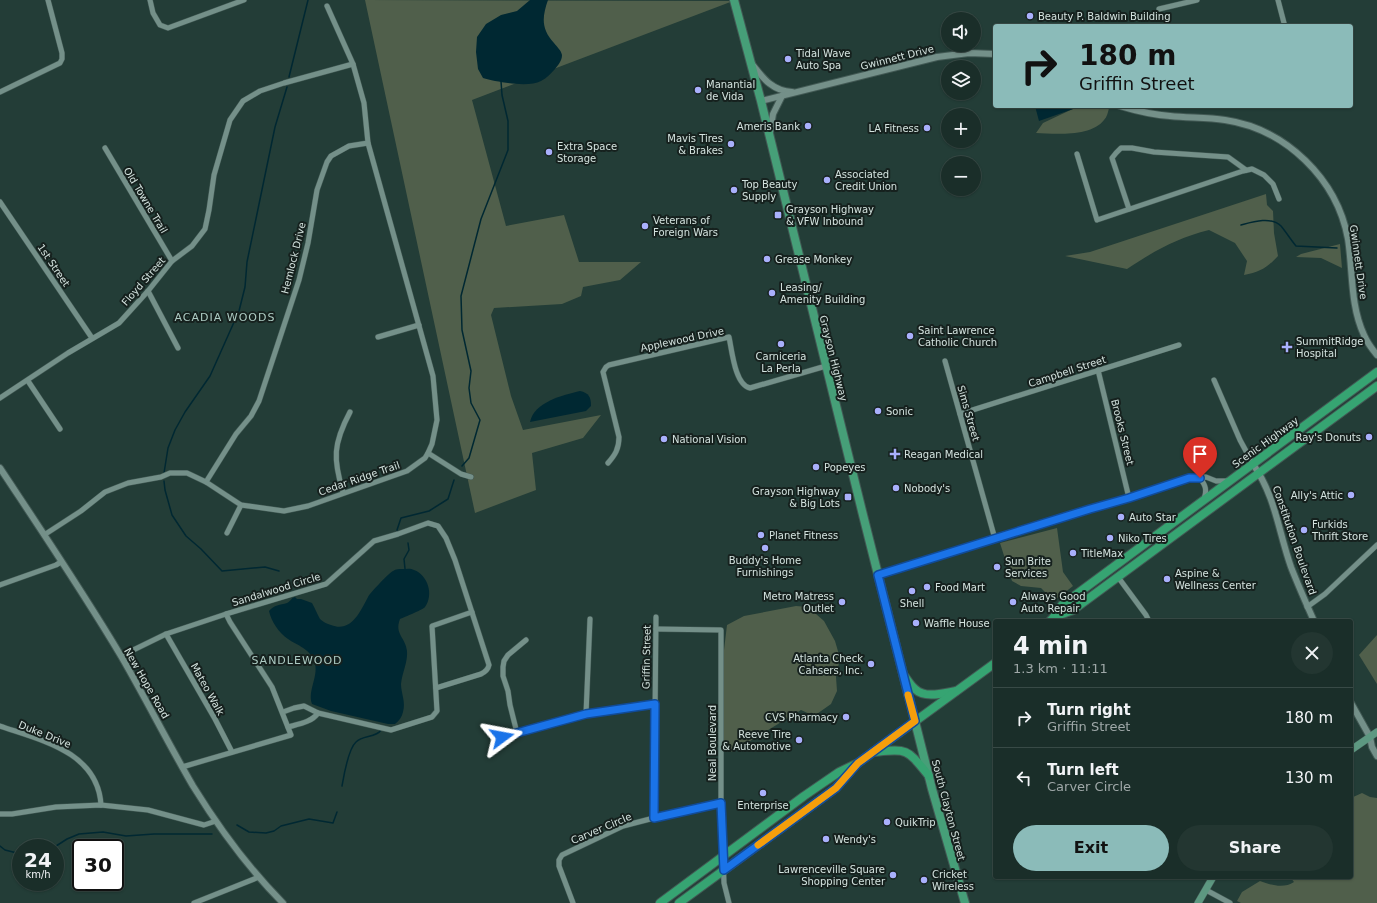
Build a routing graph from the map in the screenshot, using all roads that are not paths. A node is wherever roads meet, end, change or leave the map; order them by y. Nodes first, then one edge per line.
1 (48, 0) edge
2 (150, 0) edge
3 (244, 0) edge
4 (734, 0) edge
5 (1197, 0) edge
6 (1278, 0) edge
7 (327, 6) dead end
8 (1159, 9) dead end
9 (1284, 23) dead end
10 (993, 54) edge
11 (353, 64) junction
12 (751, 64) junction
13 (0, 92) edge
14 (799, 92) junction
15 (782, 96) junction
16 (761, 102) junction
17 (1128, 108) edge
18 (769, 136) junction
19 (368, 144) junction
20 (106, 148) dead end
21 (1077, 154) dead end
22 (1246, 170) junction
23 (1279, 199) dead end
24 (0, 202) edge
25 (1129, 209) junction
26 (172, 261) junction
27 (148, 291) junction
28 (419, 325) junction
29 (378, 337) dead end
30 (92, 338) junction
31 (1179, 344) dead end
32 (178, 348) dead end
33 (1377, 355) edge
34 (945, 361) dead end
35 (826, 366) junction
36 (1098, 370) junction
37 (1377, 372) edge
38 (1214, 380) dead end
39 (28, 381) junction
40 (1377, 386) edge
41 (0, 398) edge
42 (350, 412) dead end
43 (960, 414) junction
44 (60, 429) dead end
45 (428, 453) junction
46 (608, 463) dead end
47 (1253, 464) junction
48 (0, 468) edge
49 (1259, 473) junction
50 (471, 477) dead end
51 (1200, 478) junction
52 (1229, 481) junction
53 (206, 482) junction
54 (343, 492) junction
55 (1129, 498) junction
56 (1204, 500) junction
57 (241, 505) junction
58 (228, 533) dead end
59 (44, 535) junction
60 (994, 539) junction
61 (1377, 545) edge
62 (61, 562) junction
63 (1111, 568) junction
64 (878, 575) junction
65 (1118, 577) junction
66 (0, 585) edge
67 (1307, 606) junction
68 (472, 612) junction
69 (226, 614) junction
70 (590, 618) dead end
71 (656, 618) dead end
72 (1052, 619) edge
73 (1148, 619) edge
74 (1313, 619) edge
75 (656, 629) junction
76 (166, 634) junction
77 (526, 640) dead end
78 (121, 656) junction
79 (993, 664) edge
80 (903, 674) junction
81 (436, 688) junction
82 (957, 691) junction
83 (655, 704) junction
84 (1353, 707) edge
85 (282, 712) junction
86 (318, 713) junction
87 (586, 714) junction
88 (915, 721) junction
89 (0, 726) edge
90 (288, 727) junction
91 (1377, 732) edge
92 (517, 733) junction
93 (502, 737) dead end
94 (1370, 737) junction
95 (1377, 742) edge
96 (1353, 749) edge
97 (232, 752) junction
98 (872, 752) junction
99 (1377, 756) edge
100 (858, 763) junction
101 (182, 767) junction
102 (929, 776) junction
103 (721, 803) junction
104 (101, 805) junction
105 (0, 814) edge
106 (654, 818) junction
107 (216, 821) junction
108 (723, 856) junction
109 (724, 870) junction
110 (259, 877) junction
111 (1213, 879) edge
112 (1206, 890) junction
113 (194, 903) edge
114 (283, 903) edge
115 (573, 903) edge
116 (660, 903) edge
117 (679, 903) edge
118 (729, 903) edge
119 (965, 903) edge
120 (1198, 903) edge
121 (1230, 903) edge

1 - 13 street
2 - 3 street
4 - 12 main road, Grayson Highway
5 - 8 street
6 - 9 street
7 - 11 street, Cedar Ridge Trail
10 - 14 street, Gwinnett Drive
11 - 19 street, Cedar Ridge Trail
11 - 26 street, Floyd Street
12 - 14 street
12 - 16 main road, Grayson Highway
14 - 15 street, Gwinnett Drive
15 - 16 street, Gwinnett Drive
15 - 18 street
16 - 18 main road, Grayson Highway
17 - 33 street, Gwinnett Drive
18 - 35 main road, Grayson Highway
19 - 28 street, Cedar Ridge Trail
19 - 53 street, Hemlock Drive
20 - 26 street, Old Towne Trail
21 - 25 street
22 - 23 street
22 - 25 street
22 - 25 street
24 - 30 street, 1st Street
26 - 27 street, Floyd Street
27 - 30 street, Floyd Street
27 - 32 street
28 - 29 street
28 - 45 street, Cedar Ridge Trail
30 - 39 street, Floyd Street
31 - 36 street, Campbell Street
34 - 43 street, Sims Street
35 - 46 street, Applewood Drive
35 - 64 main road, Grayson Highway
36 - 43 street, Campbell Street
36 - 55 street, Brooks Street
37 - 47 highway, Scenic Highway
38 - 47 street, Constitution Boulevard
39 - 41 street, Floyd Street
39 - 44 street
40 - 49 highway, Scenic Highway
42 - 54 street
43 - 60 street, Sims Street
45 - 50 street
45 - 54 street, Cedar Ridge Trail
47 - 49 street, Constitution Boulevard
47 - 52 highway, Scenic Highway
48 - 59 street, New Hope Road
49 - 65 highway, Scenic Highway
49 - 67 street, Constitution Boulevard
51 - 52 street
51 - 55 street
51 - 56 street
52 - 56 highway, Scenic Highway
53 - 57 street, Cedar Ridge Trail
53 - 59 street, Cedar Ridge Trail
54 - 57 street, Cedar Ridge Trail
55 - 60 street
56 - 63 highway, Scenic Highway
57 - 58 street
59 - 62 street, New Hope Road
60 - 64 street
61 - 67 street
62 - 66 street
62 - 78 street, New Hope Road
63 - 65 highway
63 - 72 highway, Scenic Highway
64 - 80 main road, Grayson Highway
65 - 72 highway, Scenic Highway
65 - 73 street
67 - 74 street, Constitution Boulevard
68 - 69 street, Sandalwood Circle
68 - 81 street
68 - 81 street, Sandalwood Circle
69 - 76 street, Sandalwood Circle
69 - 85 street
70 - 87 street
71 - 75 street, Griffin Street
75 - 83 street, Griffin Street
75 - 103 street, Neal Boulevard
76 - 78 street, Sandalwood Circle
76 - 97 street, Mateo Walk
77 - 92 street
78 - 101 street, New Hope Road
79 - 82 highway
80 - 82 highway
80 - 88 main road, Grayson Highway
81 - 86 street
82 - 88 highway
83 - 87 street
83 - 106 street, Griffin Street
84 - 94 street
85 - 86 street
85 - 90 street
86 - 90 street
87 - 92 street
88 - 98 highway
88 - 102 main road, South Clayton Street
89 - 104 street, Duke Drive
90 - 97 street
91 - 94 main road
92 - 93 street
94 - 95 street
94 - 96 main road
94 - 99 street
97 - 101 street
98 - 100 highway
98 - 102 highway
100 - 108 highway
100 - 109 highway
101 - 107 street, New Hope Road
102 - 119 main road, South Clayton Street
103 - 106 street, Carver Circle
103 - 108 street, Neal Boulevard
104 - 105 street
104 - 107 street
106 - 115 street, Carver Circle
107 - 110 street, New Hope Road
108 - 109 street, Neal Boulevard
108 - 116 highway
109 - 117 highway
109 - 118 street, Neal Boulevard
110 - 113 street
110 - 114 street, New Hope Road
111 - 112 main road
112 - 120 main road
112 - 121 street

